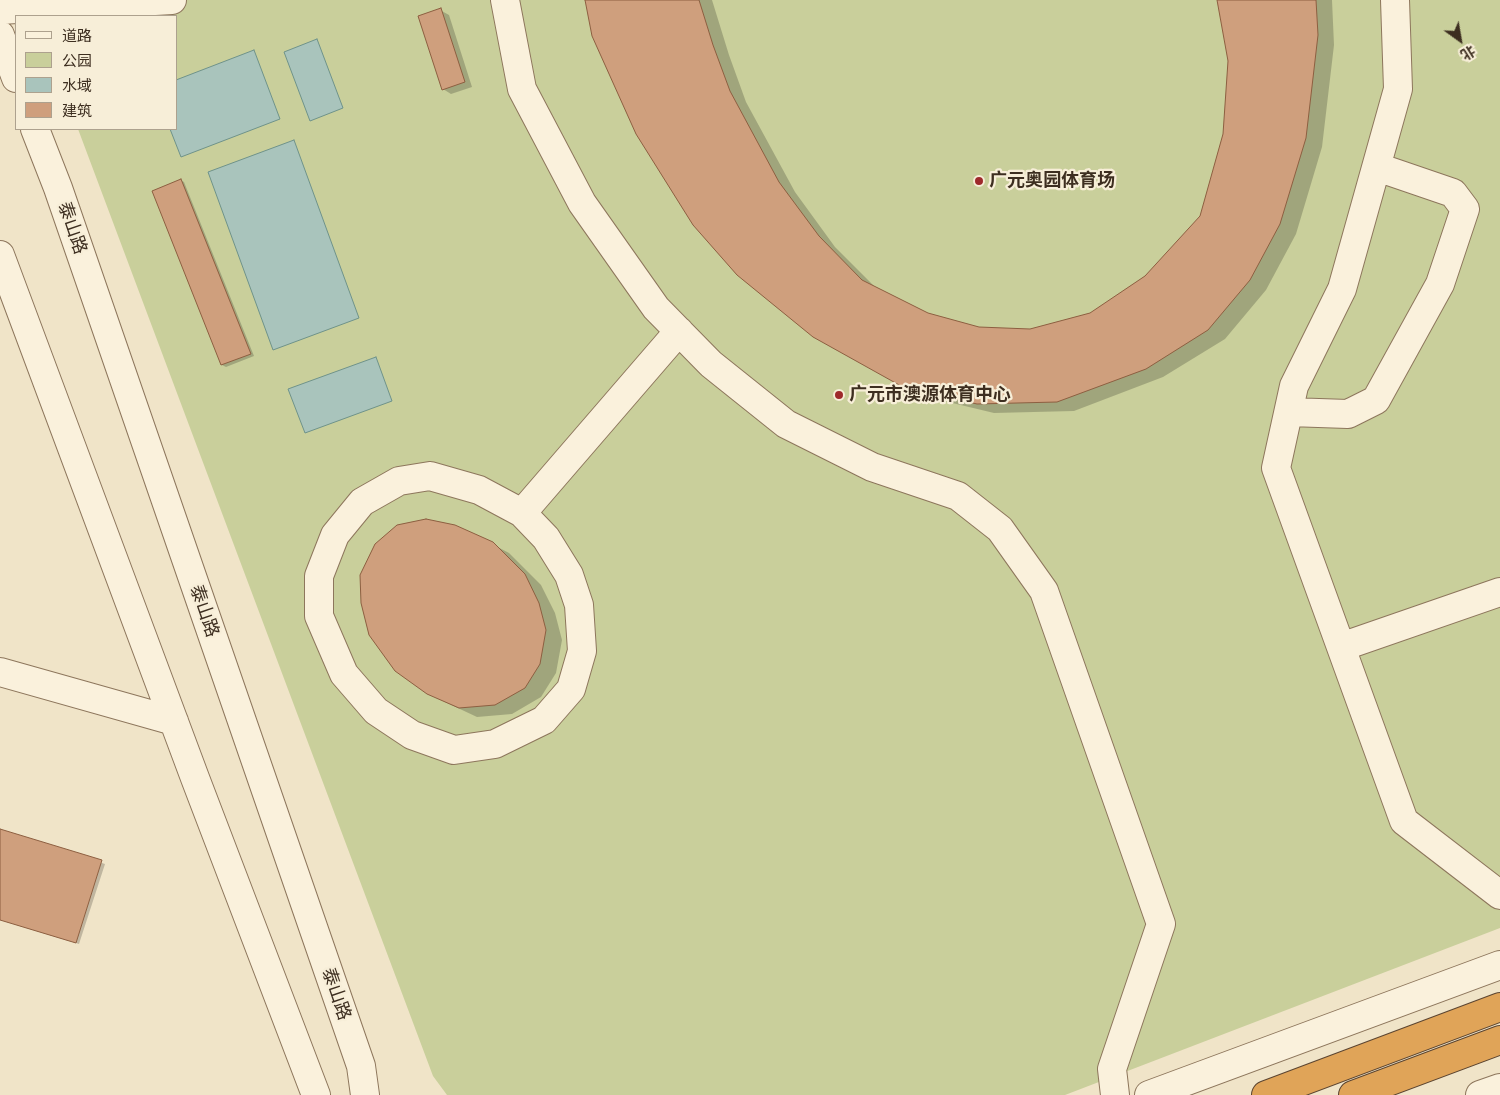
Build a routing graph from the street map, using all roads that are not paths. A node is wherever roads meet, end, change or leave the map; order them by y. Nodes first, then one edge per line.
1 (172, 0) edge
2 (505, 0) edge
3 (1395, 0) edge
4 (0, 10) edge
5 (0, 35) edge
6 (15, 75) edge
7 (35, 130) edge
8 (1377, 167) junction
9 (0, 255) edge
10 (678, 331) junction
11 (1289, 412) junction
12 (522, 514) junction
13 (1500, 592) edge
14 (1341, 647) junction
15 (0, 672) edge
16 (174, 721) junction
17 (1500, 895) edge
18 (1500, 965) edge
19 (1500, 1007) edge
20 (1500, 1040) edge
21 (361, 1066) junction
22 (1500, 1088) edge
23 (316, 1095) edge
24 (366, 1095) edge
25 (383, 1095) edge
26 (1116, 1095) edge
27 (1149, 1095) edge
28 (1266, 1095) edge
29 (1353, 1095) edge
30 (1480, 1095) edge

1 - 4 street
2 - 10 street
3 - 8 street
5 - 6 street
7 - 21 street, 泰山路
8 - 11 street
8 - 11 street
9 - 16 street
10 - 12 street
10 - 26 street
11 - 14 street
12 - 12 street
13 - 14 street
14 - 17 street
15 - 16 street
16 - 23 street
18 - 27 street
19 - 28 highway
20 - 29 highway
21 - 24 street, 泰山路
21 - 25 street
22 - 30 street

